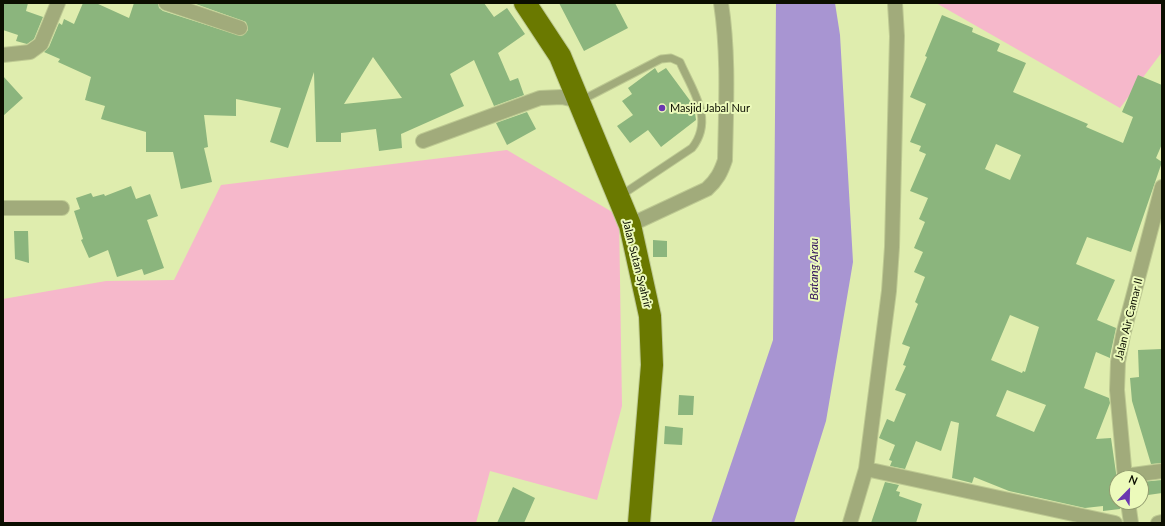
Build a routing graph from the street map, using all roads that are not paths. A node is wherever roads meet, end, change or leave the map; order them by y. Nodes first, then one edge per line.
1 (58, 3) edge
2 (166, 3) edge
3 (525, 3) edge
4 (721, 3) edge
5 (895, 3) edge
6 (240, 28) dead end
7 (3, 55) edge
8 (579, 101) junction
9 (423, 141) dead end
10 (1162, 187) edge
11 (618, 197) junction
12 (3, 208) edge
13 (62, 208) dead end
14 (1159, 217) edge
15 (630, 225) junction
16 (866, 469) junction
17 (1124, 470) edge
18 (1162, 471) edge
19 (1149, 473) edge
20 (1129, 510) edge
21 (637, 522) edge
22 (1162, 522) edge
23 (850, 523) edge
24 (1115, 523) edge
25 (1131, 523) edge
26 (1158, 523) edge

1 - 7 street
2 - 6 street
3 - 8 main road, Jalan Sutan Syahrir
4 - 15 street
5 - 16 street
8 - 9 street
8 - 11 main road, Jalan Sutan Syahrir
8 - 11 lane
10 - 14 street, Jalan Air Camar II
11 - 15 main road, Jalan Sutan Syahrir
12 - 13 street
14 - 17 street, Jalan Air Camar II
15 - 21 main road, Jalan Sutan Syahrir
16 - 23 street
16 - 24 street
18 - 19 street
20 - 25 street
22 - 26 street

